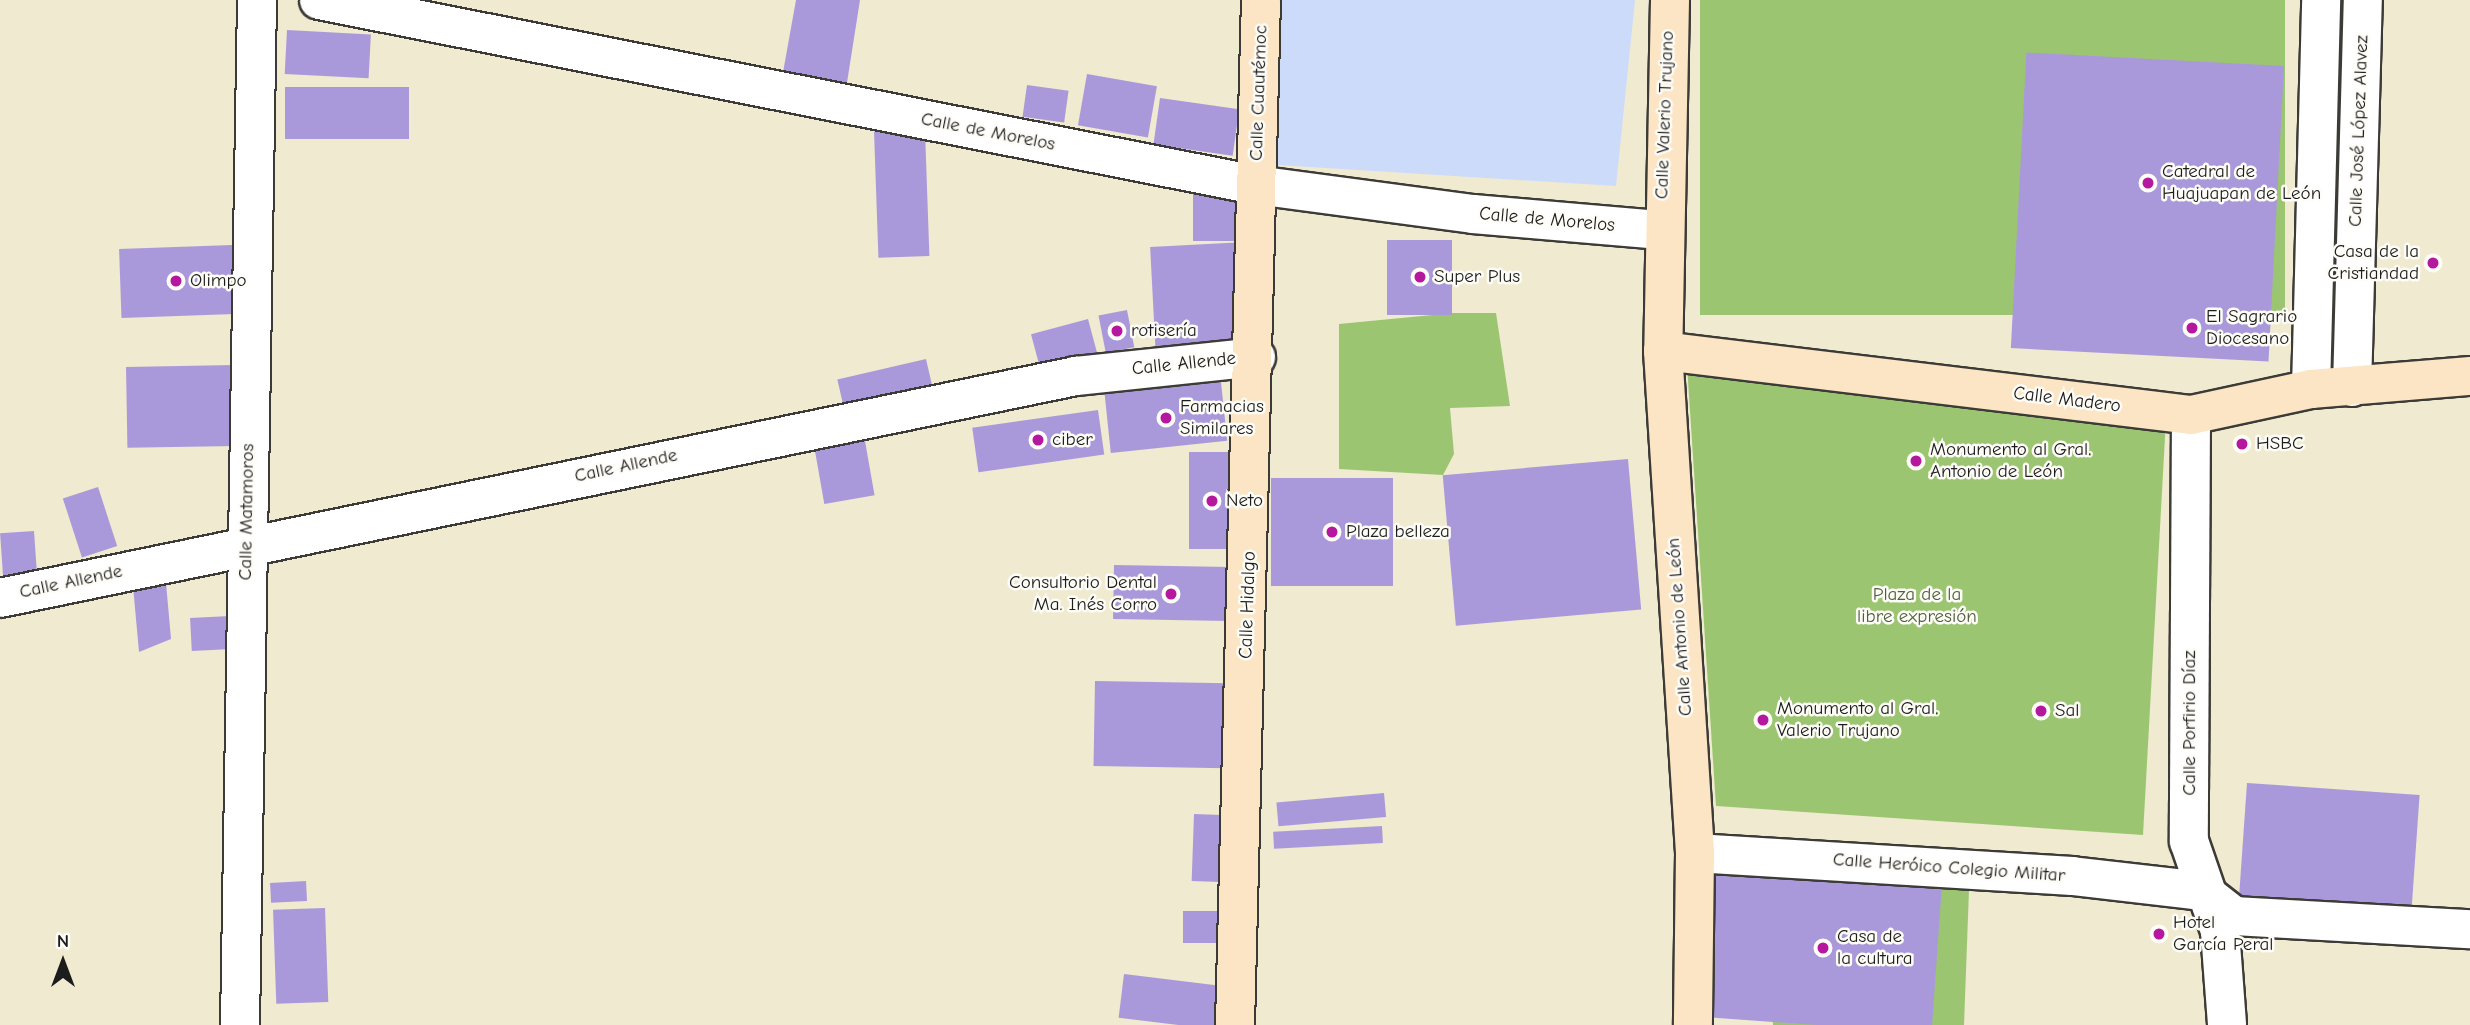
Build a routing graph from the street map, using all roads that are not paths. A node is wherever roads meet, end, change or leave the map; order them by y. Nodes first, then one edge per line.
1 (257, 0) edge
2 (320, 0) edge
3 (1261, 0) edge
4 (1670, 0) edge
5 (2321, 0) edge
6 (2363, 0) edge
7 (1256, 185) junction
8 (1661, 230) junction
9 (1663, 351) junction
10 (1256, 357) junction
11 (2470, 376) edge
12 (2352, 387) junction
13 (2311, 389) junction
14 (2191, 415) junction
15 (246, 545) junction
16 (0, 598) edge
17 (1695, 853) junction
18 (2202, 891) junction
19 (2470, 929) edge
20 (240, 1025) edge
21 (1235, 1025) edge
22 (1693, 1025) edge
23 (2227, 1025) edge

1 - 15 street, Calle Matamoros
2 - 7 street, Calle de Morelos
3 - 7 main road, Calle Cuautémoc
4 - 8 main road, Calle Valerio Trujano
5 - 13 street
6 - 12 street, Calle José López Alavez
7 - 8 street, Calle de Morelos
7 - 10 main road, Calle Hidalgo
8 - 9 main road, Calle Antonio de León
9 - 14 main road, Calle Madero
9 - 17 main road, Calle Antonio de León
10 - 15 street, Calle Allende
10 - 21 main road, Calle Hidalgo
11 - 12 main road, Calle Madero
12 - 13 main road, Calle Madero
13 - 14 main road, Calle Madero
14 - 18 street, Calle Porfirio Díaz
15 - 16 street, Calle Allende
15 - 20 street, Calle Matamoros
17 - 18 street, Calle Heróico Colegio Militar
17 - 22 main road, Calle Antonio de León
18 - 19 street
18 - 23 street, Calle Porfirio Díaz

